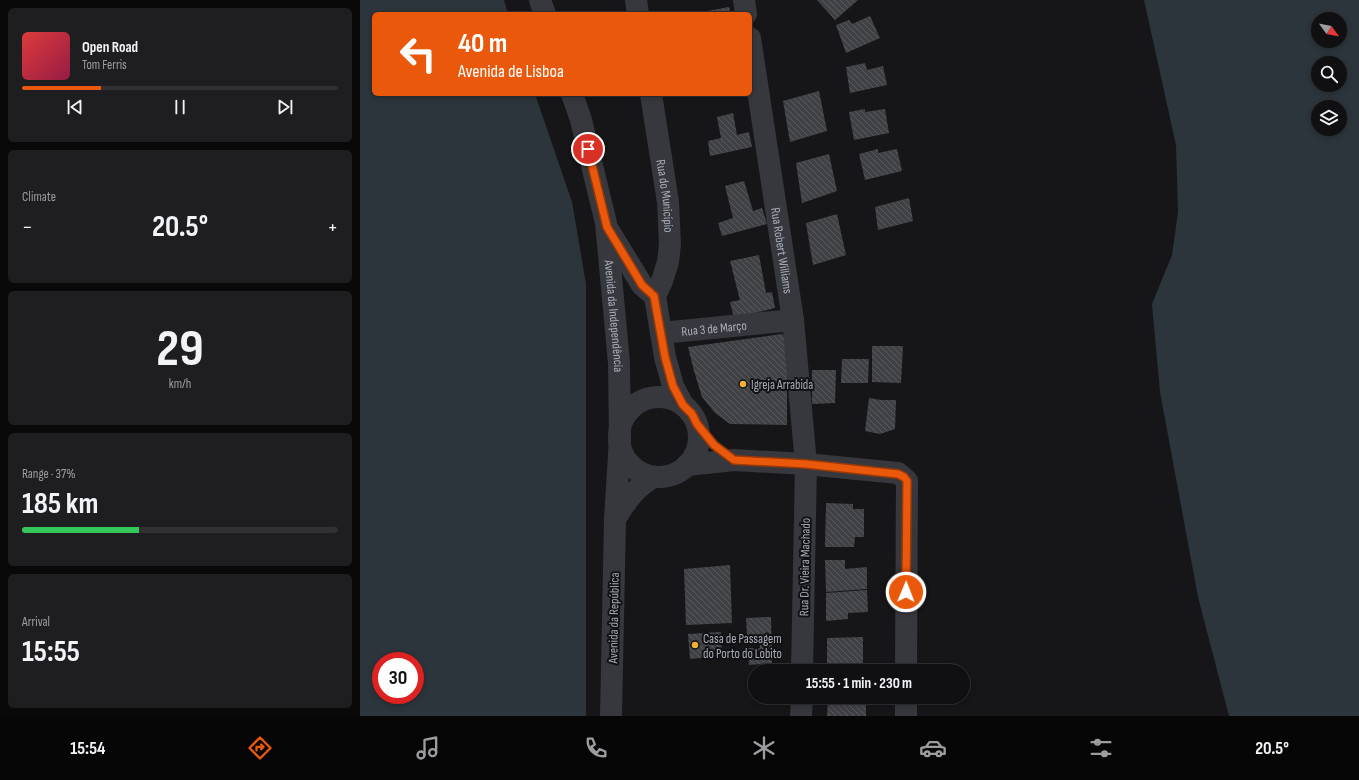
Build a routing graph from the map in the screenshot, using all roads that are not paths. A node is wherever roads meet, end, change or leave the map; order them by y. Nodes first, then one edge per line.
1 (540, 0) edge
2 (636, 0) edge
3 (744, 0) edge
4 (544, 12) edge
5 (638, 12) edge
6 (746, 12) edge
7 (752, 51) edge
8 (573, 96) edge
9 (651, 96) edge
10 (607, 227) junction
11 (654, 296) junction
12 (793, 320) junction
13 (661, 333) junction
14 (683, 405) junction
15 (697, 424) junction
16 (620, 439) junction
17 (734, 460) junction
18 (806, 464) junction
19 (687, 465) junction
20 (653, 477) junction
21 (615, 519) junction
22 (802, 664) edge
23 (906, 664) edge
24 (802, 704) edge
25 (906, 704) edge
26 (611, 716) edge
27 (801, 716) edge
28 (906, 716) edge

1 - 4 street
2 - 5 street
3 - 6 street
7 - 12 street, Rua Robert Williams
8 - 10 street, Avenida da Independência
9 - 11 street, Rua do Município
10 - 11 street
10 - 16 street, Avenida da Independência
11 - 13 street
12 - 13 street, Rua 3 de Março
12 - 18 street, Rua Robert Williams
13 - 14 street
14 - 15 street
14 - 16 street
15 - 17 street
15 - 19 street
16 - 20 street
16 - 21 street, Avenida da Independência
17 - 18 street
17 - 19 street
18 - 22 street, Rua Dr. Vieira Machado
18 - 23 street
19 - 20 street
20 - 21 street
21 - 26 street, Avenida da República
24 - 27 street
25 - 28 street

